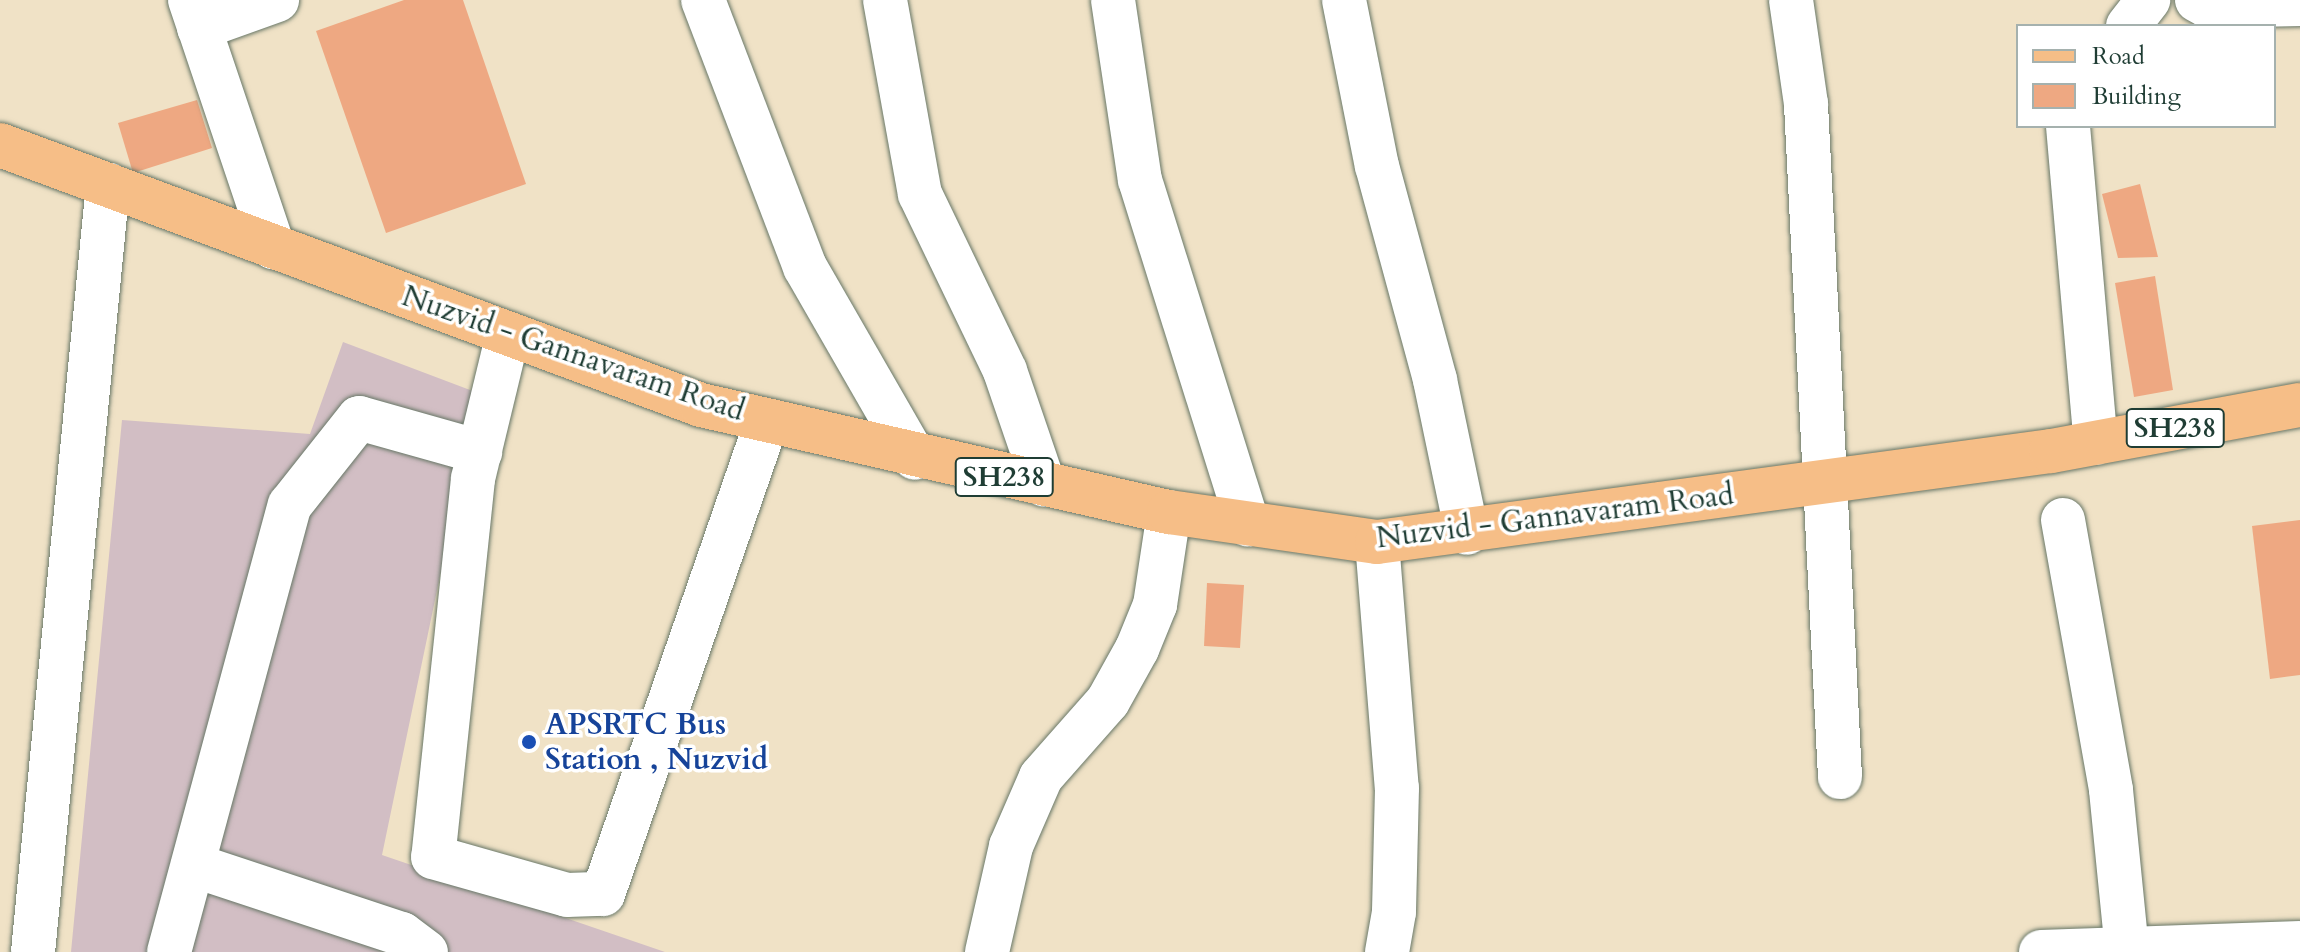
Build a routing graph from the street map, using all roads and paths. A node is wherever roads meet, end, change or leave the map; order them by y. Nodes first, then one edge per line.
1 (277, 0) edge
2 (703, 0) edge
3 (885, 0) edge
4 (1113, 0) edge
5 (1344, 0) edge
6 (1791, 0) edge
7 (2148, 0) edge
8 (2197, 0) edge
9 (2300, 4) edge
10 (195, 14) edge
11 (2130, 24) edge
12 (2068, 128) edge
13 (0, 145) edge
14 (108, 185) junction
15 (273, 247) junction
16 (508, 334) junction
17 (2300, 405) edge
18 (767, 421) junction
19 (2096, 443) junction
20 (480, 452) junction
21 (915, 458) junction
22 (1824, 483) junction
23 (1044, 485) junction
24 (1169, 512) junction
25 (2063, 520) dead end
26 (1248, 524) junction
27 (1467, 533) junction
28 (1377, 542) junction
29 (1840, 777) dead end
30 (193, 865) junction
31 (2300, 943) edge
32 (2127, 950) junction
33 (2216, 950) edge
34 (33, 952) edge
35 (169, 952) edge
36 (426, 952) edge
37 (987, 952) edge
38 (1387, 952) edge
39 (2041, 952) edge

1 - 10 street
2 - 21 street
3 - 23 street
4 - 26 street
5 - 27 street
6 - 22 street
7 - 11 street
8 - 9 street
10 - 15 street
12 - 19 street
13 - 14 main road, Nuzvid - Gannavaram Road / SH238
14 - 15 main road, Nuzvid - Gannavaram Road / SH238
14 - 34 street
15 - 16 main road, Nuzvid - Gannavaram Road / SH238
16 - 18 main road, Nuzvid - Gannavaram Road / SH238
16 - 20 street
17 - 19 main road, Nuzvid - Gannavaram Road / SH238
18 - 20 street
18 - 21 main road, Nuzvid - Gannavaram Road / SH238
19 - 22 main road, Nuzvid - Gannavaram Road / SH238
20 - 30 street
21 - 23 main road, Nuzvid - Gannavaram Road / SH238
22 - 27 main road, Nuzvid - Gannavaram Road / SH238
22 - 29 street
23 - 24 main road, Nuzvid - Gannavaram Road / SH238
24 - 26 main road, Nuzvid - Gannavaram Road / SH238
24 - 37 street
25 - 32 street
26 - 28 main road, Nuzvid - Gannavaram Road / SH238
27 - 28 main road, Nuzvid - Gannavaram Road / SH238
28 - 38 street
30 - 35 street
30 - 36 street
31 - 33 street
32 - 33 street
32 - 39 street

